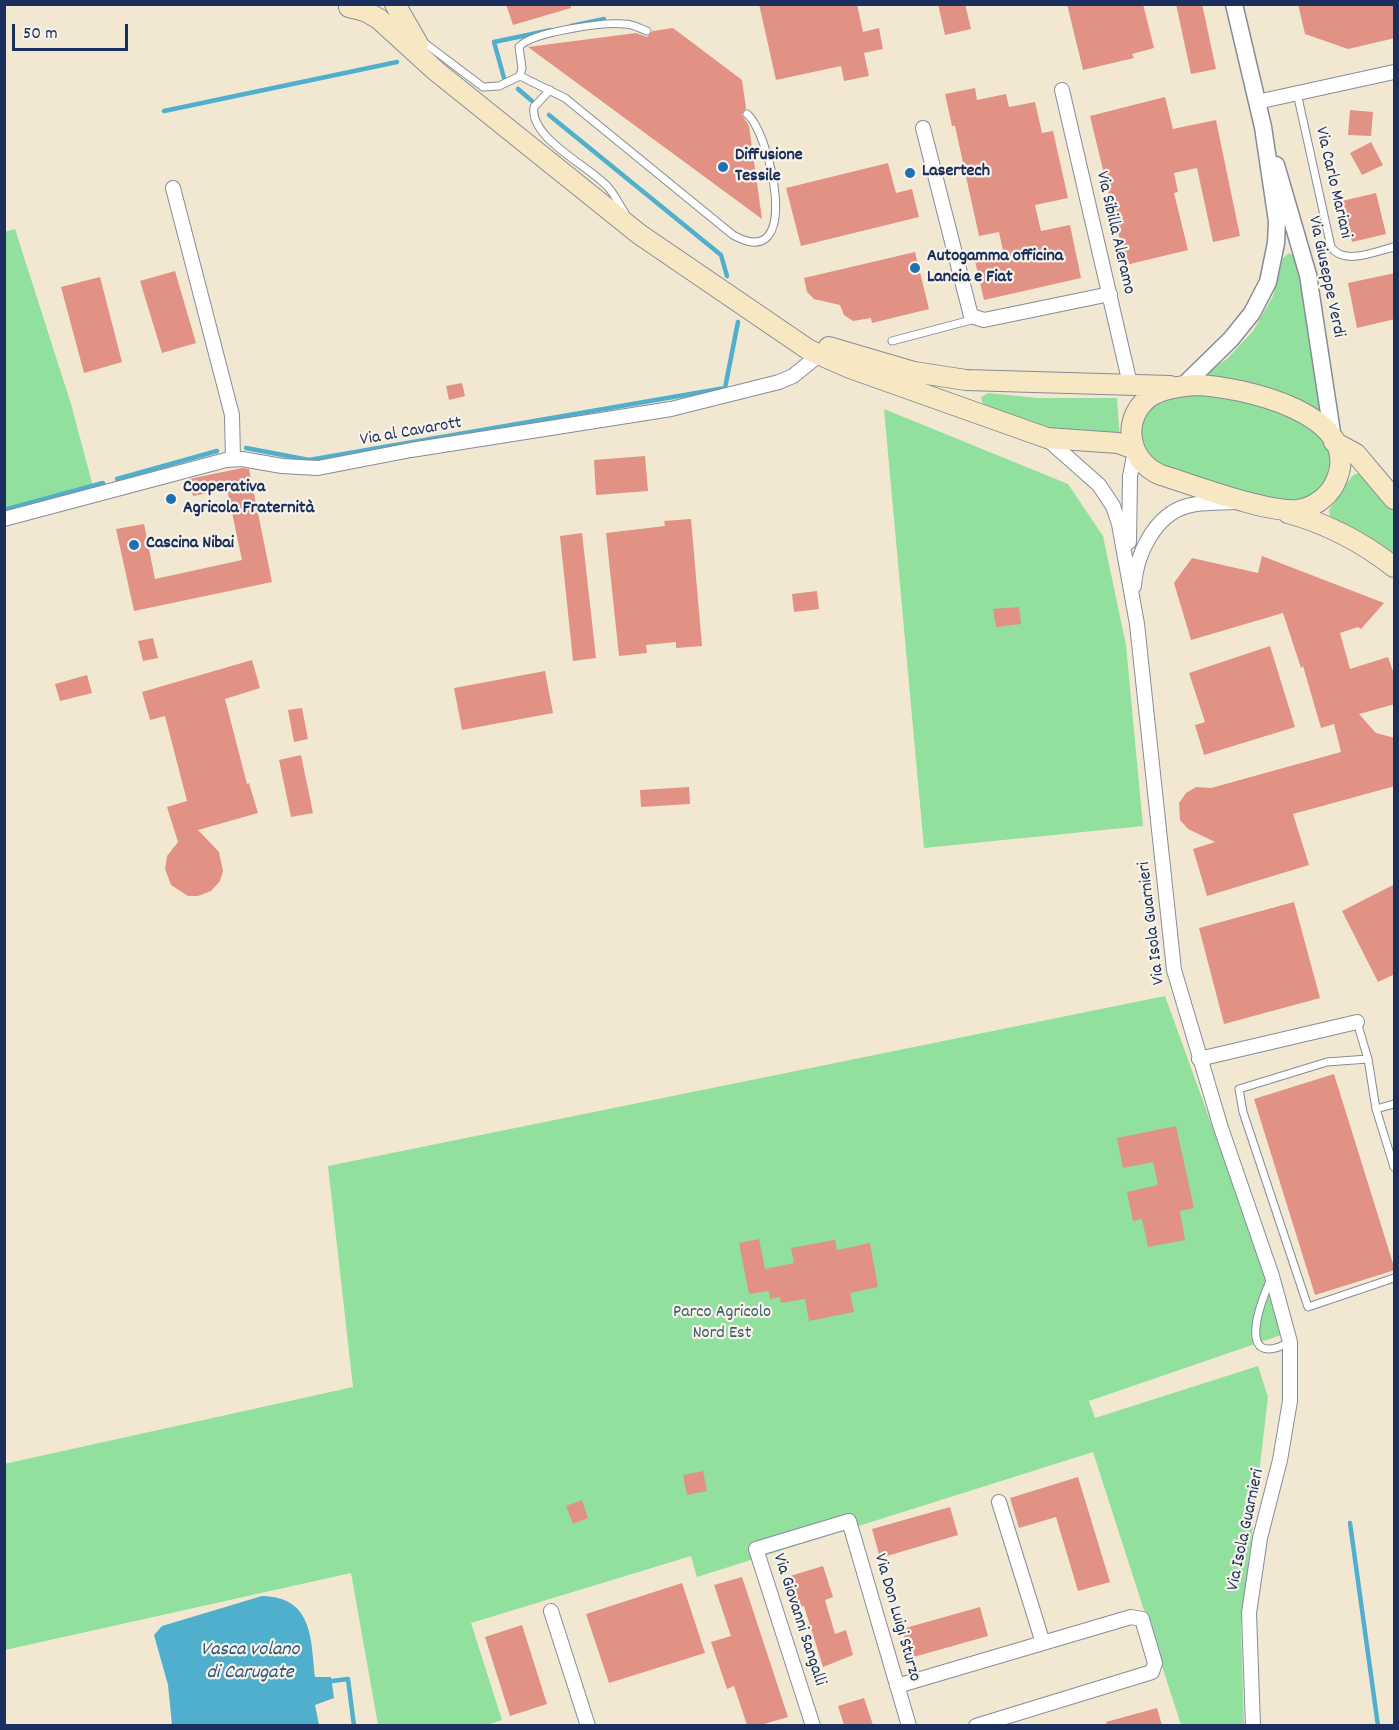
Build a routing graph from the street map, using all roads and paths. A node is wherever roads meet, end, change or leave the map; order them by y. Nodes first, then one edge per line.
1 (395, 4) edge
2 (1234, 4) edge
3 (349, 5) edge
4 (647, 31) dead end
5 (412, 34) junction
6 (436, 71) junction
7 (1395, 72) edge
8 (519, 76) junction
9 (550, 90) junction
10 (1062, 90) dead end
11 (1297, 93) junction
12 (1257, 102) junction
13 (747, 114) dead end
14 (1263, 127) junction
15 (923, 128) dead end
16 (173, 188) dead end
17 (639, 234) junction
18 (1395, 247) edge
19 (1110, 294) junction
20 (757, 316) junction
21 (975, 319) junction
22 (892, 341) dead end
23 (819, 355) junction
24 (1130, 384) junction
25 (1180, 387) junction
26 (1047, 438) junction
27 (1333, 440) junction
28 (1134, 450) junction
29 (233, 459) junction
30 (1395, 499) edge
31 (1250, 502) junction
32 (1274, 508) junction
33 (4, 519) edge
34 (1395, 567) edge
35 (1129, 578) junction
36 (1137, 624) junction
37 (1357, 1022) joint
38 (1199, 1059) junction
39 (1368, 1059) junction
40 (1395, 1104) edge
41 (1376, 1109) junction
42 (1395, 1167) edge
43 (1272, 1276) junction
44 (1395, 1278) edge
45 (1290, 1342) junction
46 (999, 1502) dead end
47 (849, 1521) joint
48 (551, 1611) dead end
49 (1043, 1643) junction
50 (897, 1686) junction
51 (588, 1725) edge
52 (813, 1725) edge
53 (909, 1725) edge
54 (976, 1725) edge
55 (1253, 1725) edge

1 - 5 main road
2 - 12 street, Via Giuseppe Verdi
3 - 6 main road
4 - 8 lane
5 - 6 main road
5 - 8 lane
6 - 17 main road
7 - 11 street
8 - 9 lane
9 - 13 lane
9 - 17 lane
10 - 19 street, Via Sibilla Aleramo
11 - 12 street
11 - 18 lane, Via Carlo Mariani
12 - 14 street, Via Giuseppe Verdi
14 - 25 street, Via Giuseppe Verdi
14 - 27 street, Via Giuseppe Verdi
15 - 21 street
16 - 29 street
17 - 20 main road
19 - 21 street
19 - 24 street, Via Sibilla Aleramo
20 - 23 main road
20 - 24 main road
21 - 22 lane
23 - 26 main road
23 - 29 street, Via al Cavarott
24 - 25 main road
25 - 27 main road
25 - 28 main road
26 - 28 main road
26 - 35 street, Via Isola Guarnieri
27 - 30 main road
27 - 32 main road
28 - 31 main road
28 - 35 street, Via Isola Guarnieri
29 - 33 street, Via al Cavarott
31 - 32 main road
31 - 36 street, Via Isola Guarnieri
32 - 34 main road
35 - 36 street, Via Isola Guarnieri
36 - 38 street, Via Isola Guarnieri
37 - 38 street
37 - 39 lane
38 - 43 street, Via Isola Guarnieri
39 - 41 lane
39 - 44 lane
40 - 41 lane
41 - 42 lane
43 - 45 street, Via Isola Guarnieri
43 - 45 lane
45 - 55 street, Via Isola Guarnieri
46 - 49 street
47 - 50 street, Via Don Luigi Sturzo
47 - 52 street, Via Giovanni Sangalli
48 - 51 street
49 - 50 street
49 - 54 street
50 - 53 street, Via Don Luigi Sturzo

